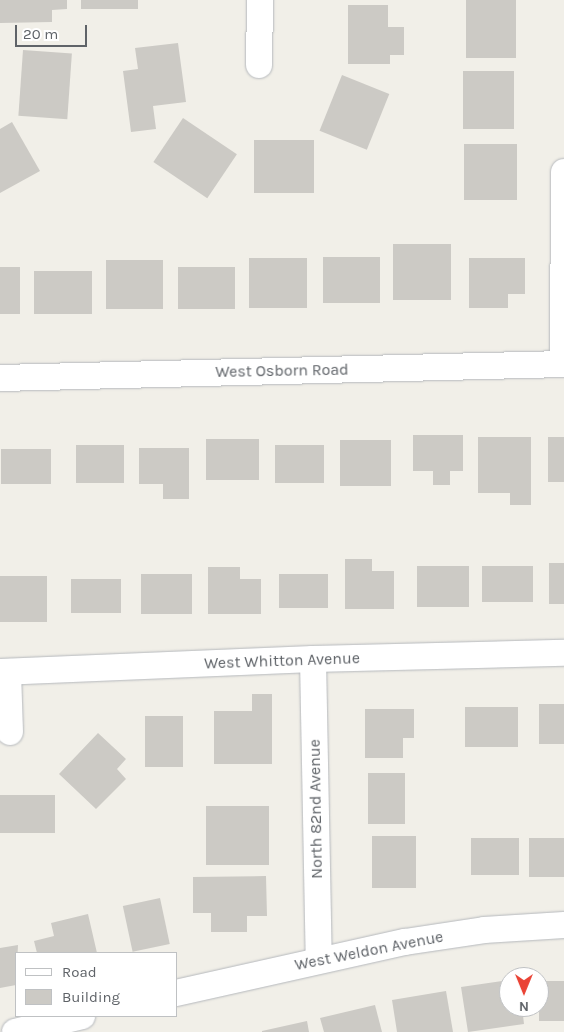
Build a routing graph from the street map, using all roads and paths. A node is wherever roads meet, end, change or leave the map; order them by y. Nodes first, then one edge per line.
1 (260, 0) edge
2 (258, 65) dead end
3 (564, 172) edge
4 (563, 364) edge
5 (0, 378) edge
6 (564, 653) edge
7 (313, 659) junction
8 (4, 672) edge
9 (10, 732) dead end
10 (564, 925) edge
11 (319, 960) junction
12 (178, 993) edge
13 (78, 1017) edge
14 (15, 1032) edge

1 - 2 street
3 - 4 street
4 - 5 street, West Osborn Road
6 - 7 street, West Whitton Avenue
7 - 8 street, West Whitton Avenue
7 - 11 street, North 82nd Avenue
8 - 9 street
10 - 11 street, West Weldon Avenue
11 - 12 street, West Weldon Avenue
13 - 14 street

